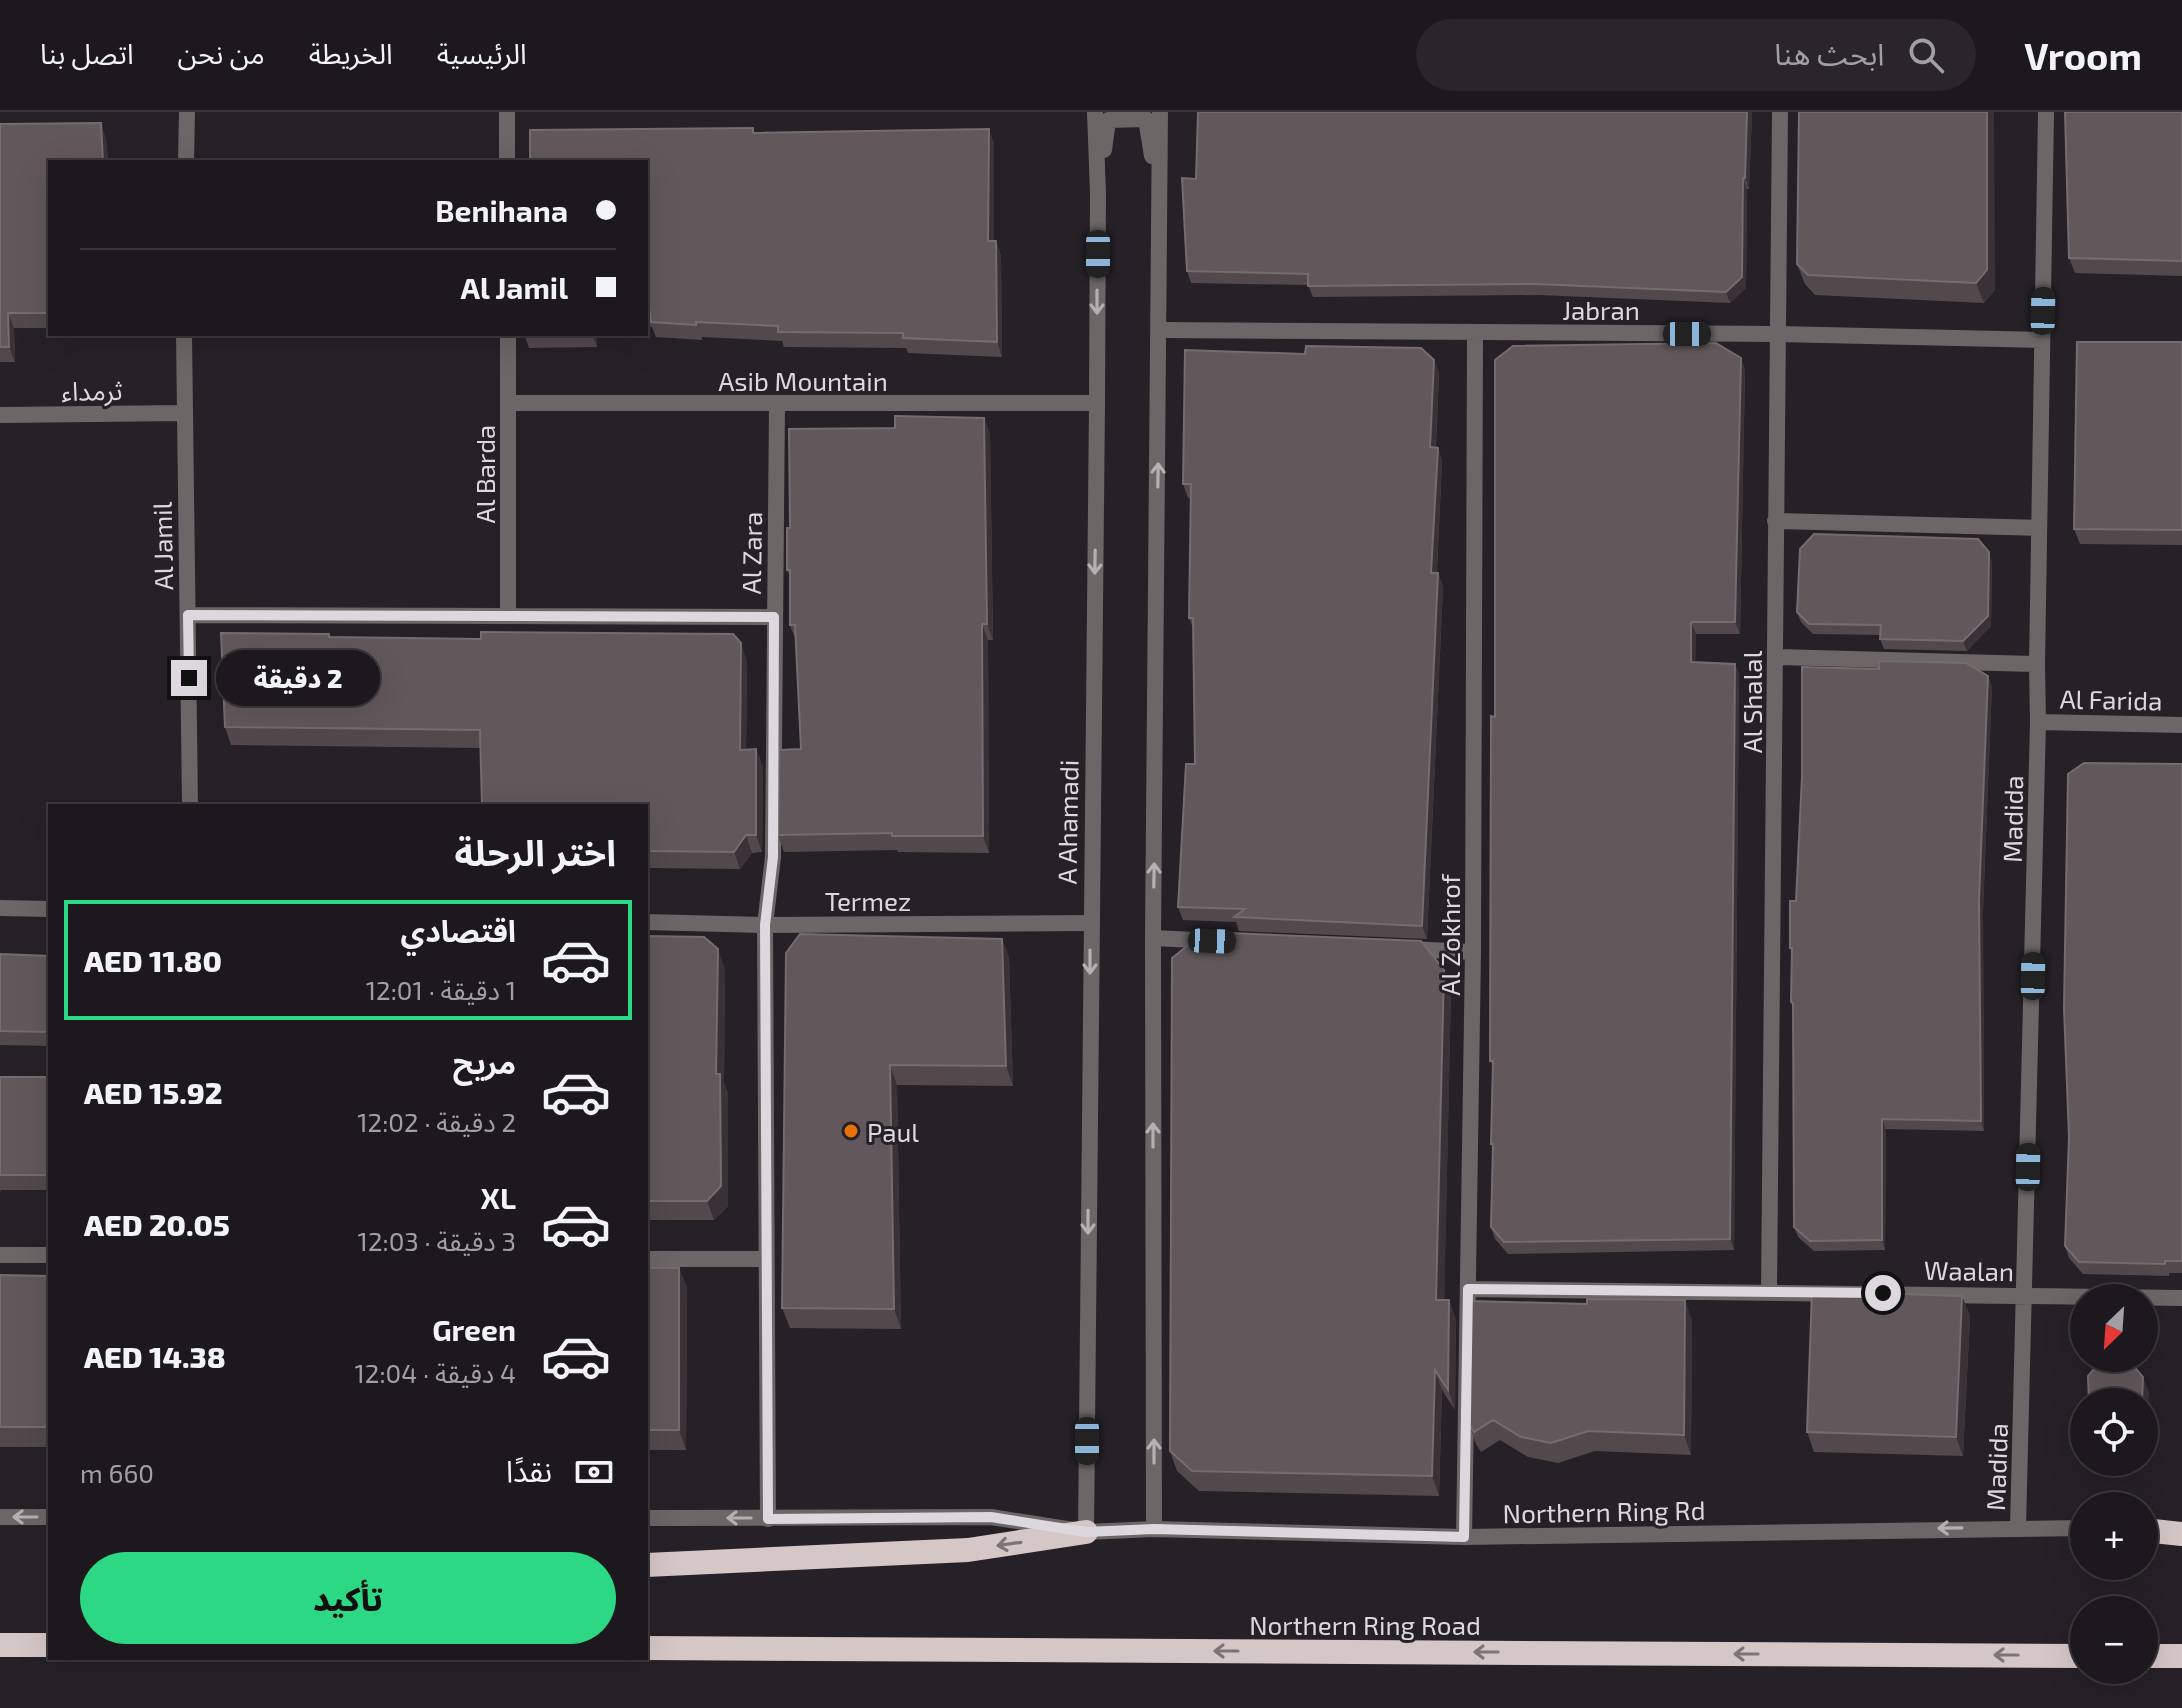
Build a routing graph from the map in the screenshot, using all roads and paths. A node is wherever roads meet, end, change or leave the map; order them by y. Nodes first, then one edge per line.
1 (187, 112) edge
2 (507, 112) edge
3 (1095, 112) edge
4 (1160, 112) edge
5 (1780, 112) edge
6 (2046, 112) edge
7 (186, 160) edge
8 (507, 160) edge
9 (1098, 194) junction
10 (1159, 201) junction
11 (1159, 330) junction
12 (1475, 332) junction
13 (1778, 334) junction
14 (184, 336) edge
15 (508, 336) edge
16 (2042, 340) junction
17 (509, 403) junction
18 (1097, 403) junction
19 (777, 404) junction
20 (184, 413) junction
21 (0, 415) edge
22 (1775, 521) junction
23 (2039, 528) junction
24 (188, 615) junction
25 (508, 615) junction
26 (774, 617) junction
27 (1775, 657) junction
28 (2037, 664) junction
29 (2038, 722) junction
30 (2182, 725) edge
31 (190, 804) edge
32 (0, 908) edge
33 (48, 909) edge
34 (648, 922) edge
35 (1090, 923) junction
36 (765, 925) junction
37 (1153, 938) junction
38 (1230, 942) edge
39 (1397, 949) edge
40 (1473, 952) junction
41 (0, 1255) edge
42 (48, 1255) edge
43 (648, 1259) edge
44 (766, 1259) junction
45 (1468, 1289) junction
46 (1769, 1292) junction
47 (2026, 1294) junction
48 (2182, 1298) edge
49 (0, 1517) edge
50 (48, 1517) edge
51 (648, 1518) edge
52 (768, 1519) junction
53 (2018, 1527) junction
54 (2070, 1528) edge
55 (1154, 1529) junction
56 (2158, 1530) edge
57 (2182, 1531) edge
58 (1086, 1532) junction
59 (1464, 1537) junction
60 (648, 1565) edge
61 (48, 1629) edge
62 (2, 1645) edge
63 (48, 1645) edge
64 (648, 1648) edge
65 (2070, 1656) edge
66 (2158, 1656) edge
67 (2182, 1656) edge

1 - 7 street
2 - 8 street
3 - 9 street, A Ahamadi
4 - 10 street
5 - 13 street, Al Shalal
6 - 16 street, Madida
9 - 10 street
9 -> 18 street, A Ahamadi
10 - 11 street
11 - 12 street, Jabran
37 -> 11 street
12 - 13 street, Jabran
12 - 40 street, Al Zokhrof
13 - 16 street, Jabran
13 - 22 street, Al Shalal
14 - 20 street, Al Jamil
15 - 17 street, Al Barda
16 - 23 street, Madida
17 - 19 street, Asib Mountain
17 - 25 street, Al Barda
18 - 19 street, Asib Mountain
18 -> 35 street, A Ahamadi
19 - 26 street, Al Zara
20 - 21 street, ثرمداء
20 - 24 street, Al Jamil
22 - 23 street
22 - 27 street, Al Shalal
23 - 28 street, Madida
24 - 25 street
24 - 31 street, Al Jamil
25 - 26 street
26 - 36 street, Al Zara
27 - 28 street
27 - 46 street, Al Shalal
28 - 29 street, Madida
29 - 30 street, Al Farida
29 - 47 street, Madida
32 - 33 street
34 - 36 street, Termez
35 - 36 street, Termez
35 -> 58 street, A Ahamadi
36 - 44 street, Al Zara
37 - 38 street
55 -> 37 street
39 - 40 street
40 - 45 street, Al Zokhrof
41 - 42 street
43 - 44 street
44 - 52 street, Al Zara
45 - 46 street, Waalan
45 - 59 street, Al Zokhrof
46 - 47 street, Waalan
47 - 48 street, Waalan
47 - 53 street, Madida
50 -> 49 street
52 -> 51 street, Northern Ring Rd
52 - 58 street, Northern Ring Rd
53 - 54 street, Northern Ring Rd
53 -> 59 street, Northern Ring Rd
55 - 58 street, Northern Ring Rd
55 - 59 street, Northern Ring Rd
56 - 57 highway
58 -> 60 highway
61 - 62 highway
62 - 63 highway
65 -> 64 highway, Northern Ring Road
66 - 67 highway

